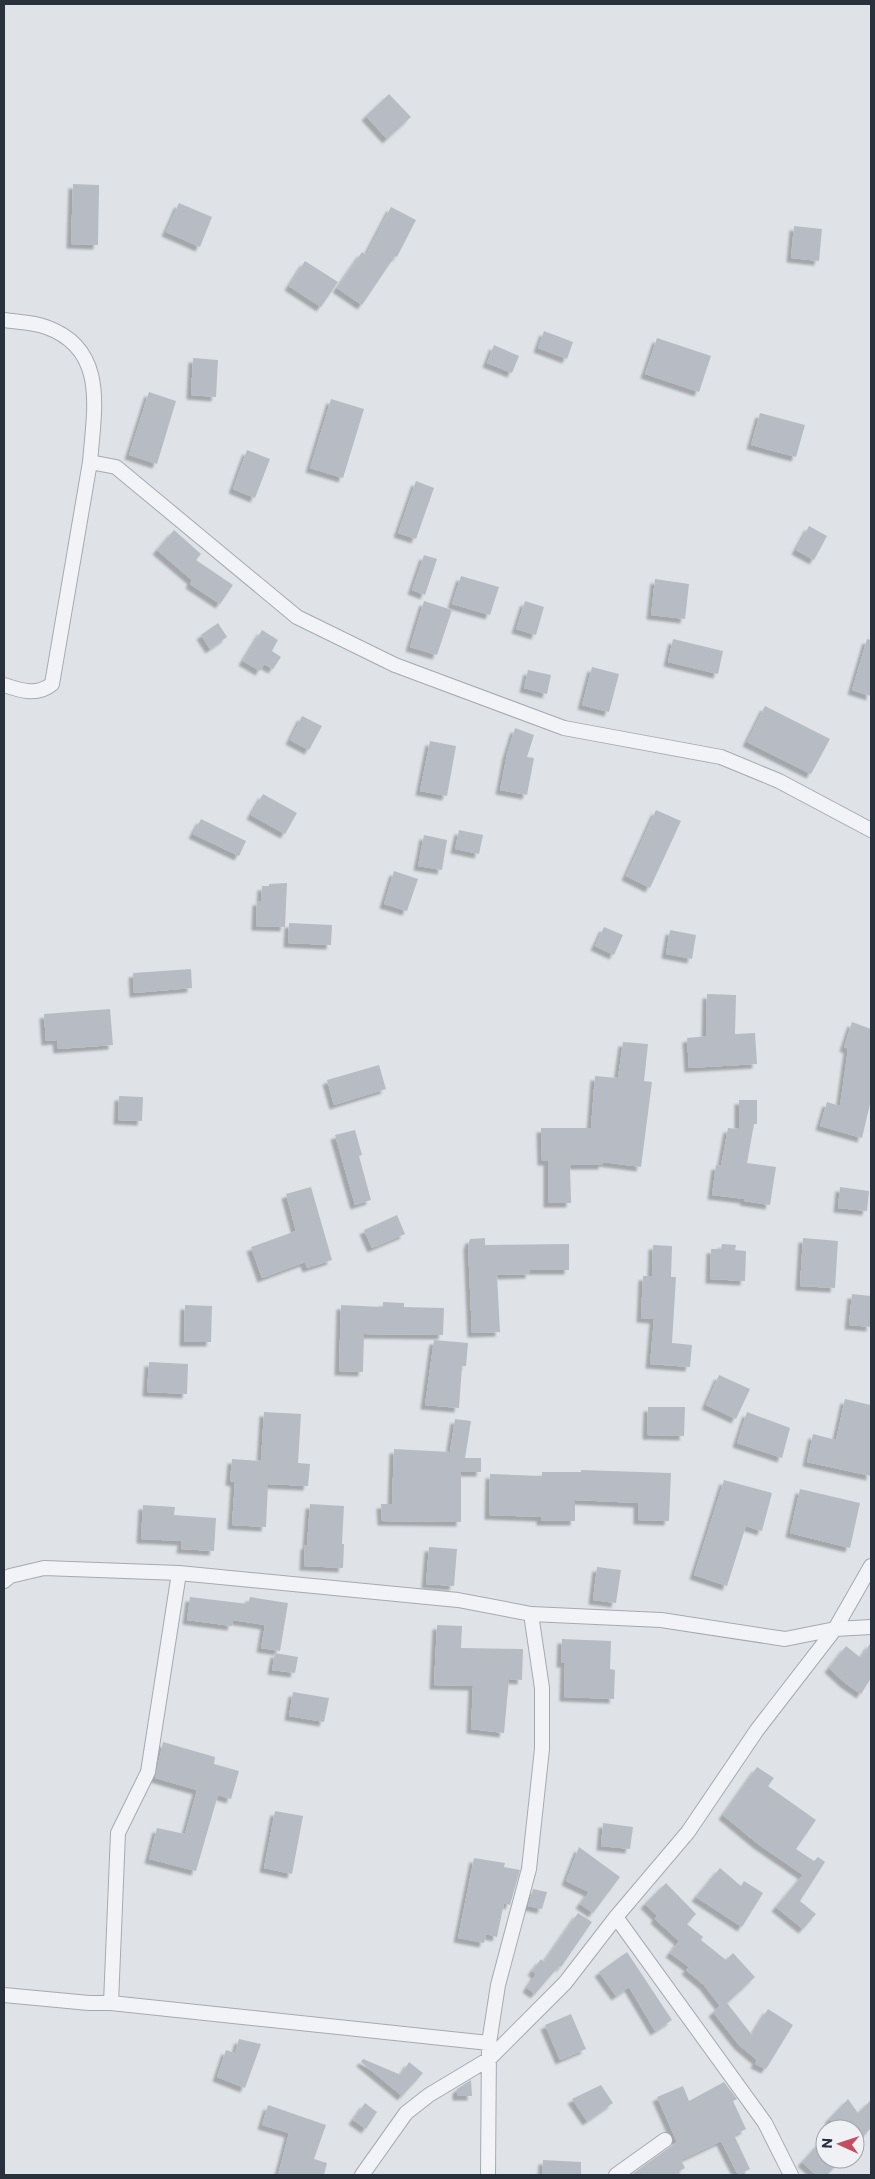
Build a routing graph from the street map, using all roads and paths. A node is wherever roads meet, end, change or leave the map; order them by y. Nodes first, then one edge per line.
1 (4, 320) edge
2 (90, 462) junction
3 (4, 685) edge
4 (871, 830) edge
5 (871, 1566) edge
6 (178, 1573) junction
7 (4, 1581) edge
8 (531, 1614) junction
9 (871, 1626) edge
10 (836, 1629) junction
11 (616, 1917) junction
12 (4, 1995) edge
13 (111, 2003) junction
14 (489, 2043) junction
15 (489, 2059) junction
16 (665, 2140) dead end
17 (362, 2175) edge
18 (488, 2175) edge
19 (616, 2175) edge
20 (791, 2175) edge

1 - 2 street
2 - 3 street
2 - 4 street
5 - 10 street
6 - 7 street
6 - 8 street
6 - 13 street
8 - 10 street
8 - 14 street
9 - 10 street
10 - 11 street
11 - 15 street
11 - 20 street
12 - 13 street
13 - 14 street
14 - 15 street
15 - 17 street
15 - 18 street
16 - 19 street

